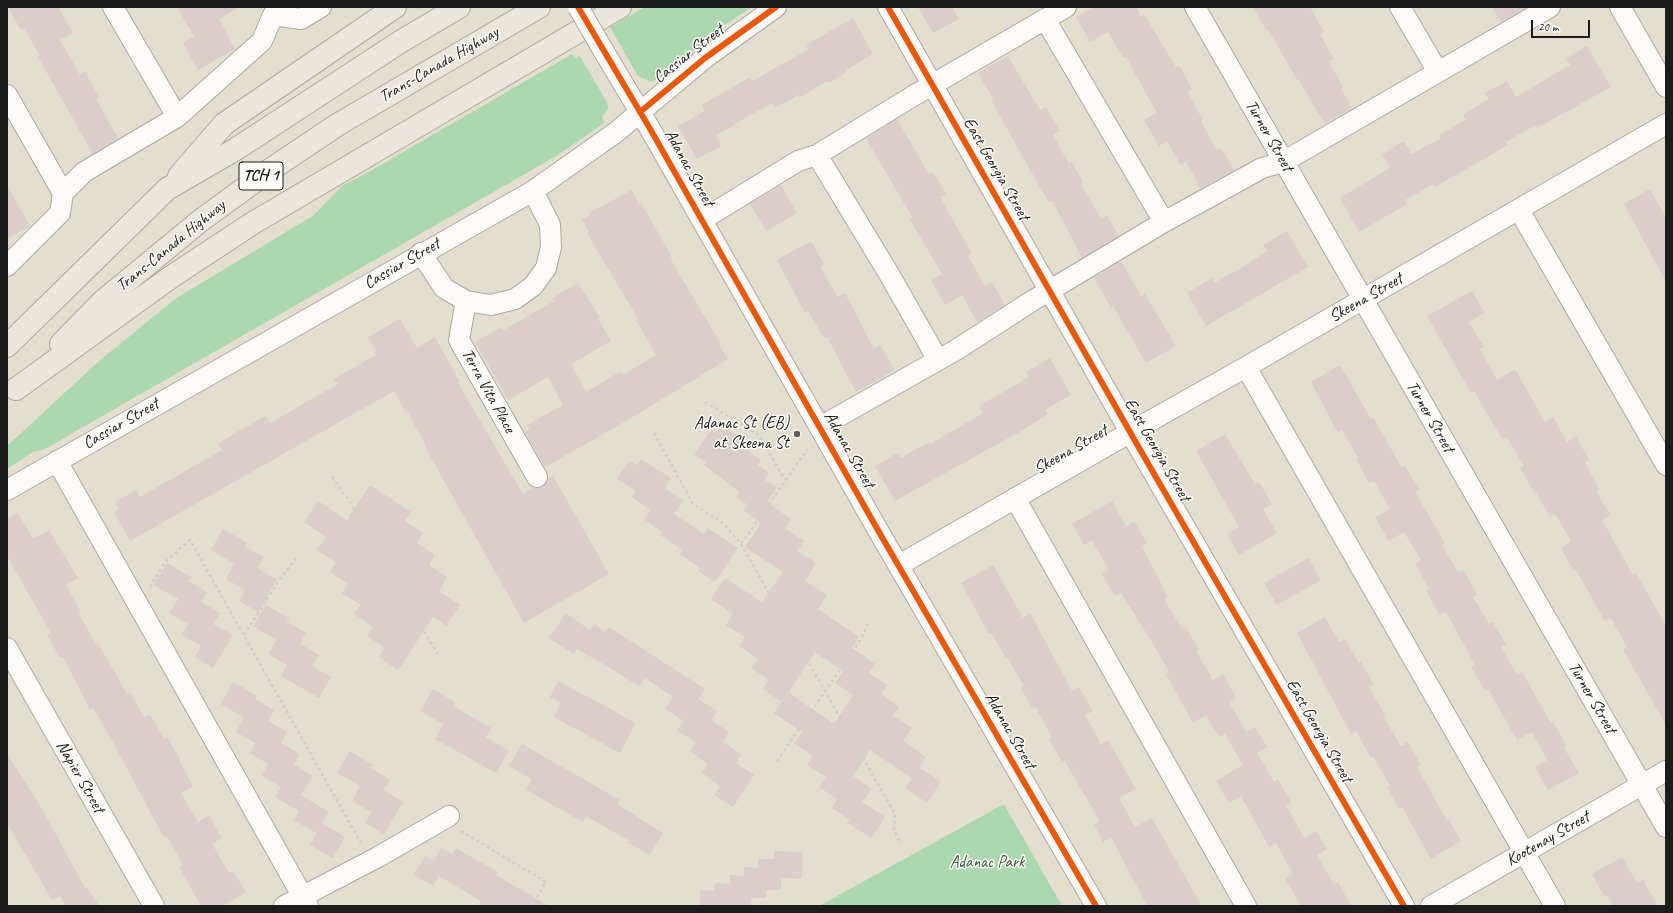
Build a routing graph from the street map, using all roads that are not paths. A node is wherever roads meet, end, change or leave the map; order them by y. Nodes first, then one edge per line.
1 (113, 7) edge
2 (321, 7) edge
3 (395, 7) edge
4 (459, 7) edge
5 (539, 7) edge
6 (578, 7) edge
7 (620, 7) edge
8 (776, 7) edge
9 (888, 7) edge
10 (1066, 7) edge
11 (1195, 7) edge
12 (1400, 7) edge
13 (1550, 7) edge
14 (1620, 7) edge
15 (270, 11) edge
16 (1045, 19) junction
17 (1438, 72) junction
18 (932, 85) junction
19 (1666, 87) edge
20 (7, 95) edge
21 (640, 112) junction
22 (177, 117) junction
23 (1666, 124) edge
24 (817, 155) junction
25 (1283, 162) junction
26 (168, 189) junction
27 (533, 191) junction
28 (63, 193) junction
29 (1519, 210) junction
30 (702, 220) junction
31 (1164, 222) junction
32 (421, 253) junction
33 (7, 266) edge
34 (1049, 291) junction
35 (1363, 300) junction
36 (466, 301) junction
37 (7, 346) edge
38 (938, 360) junction
39 (1246, 367) junction
40 (11, 394) edge
41 (820, 427) junction
42 (1130, 432) junction
43 (57, 461) junction
44 (1666, 465) edge
45 (537, 477) dead end
46 (7, 490) edge
47 (1015, 498) junction
48 (899, 565) junction
49 (7, 648) edge
50 (1666, 771) edge
51 (1642, 785) junction
52 (446, 818) road end
53 (1666, 827) edge
54 (1524, 852) junction
55 (305, 901) edge
56 (154, 906) edge
57 (284, 906) edge
58 (1096, 906) edge
59 (1246, 906) edge
60 (1404, 906) edge
61 (1431, 906) edge
62 (1555, 906) edge

1 - 22 street
2 - 15 street
3 - 26 highway
4 - 26 highway, TCH 1
5 - 40 highway, Trans-Canada Highway / TCH 1
6 - 21 street, Adanac Street, bridge
7 - 40 highway
8 - 21 street, Cassiar Street
9 - 18 street, East Georgia Street
10 - 16 street
11 - 25 street, Turner Street
12 - 17 street
13 - 17 street
14 - 19 street
15 - 22 street
16 - 18 street
16 - 31 street
17 - 25 street
18 - 24 street
18 - 34 street, East Georgia Street
20 - 28 street
21 - 27 street, Cassiar Street
21 - 30 street, Adanac Street
22 - 28 street
23 - 29 street, Skeena Street
24 - 30 street
24 - 38 street
25 - 31 street
25 - 35 street, Turner Street
26 - 37 highway, TCH 1
27 - 32 street, Cassiar Street
27 - 36 street
28 - 33 street
29 - 35 street, Skeena Street
29 - 44 street
30 - 41 street, Adanac Street
31 - 34 street
32 - 36 street
32 - 43 street, Cassiar Street
34 - 38 street
34 - 42 street, East Georgia Street
35 - 39 street, Skeena Street
35 - 51 street, Turner Street
36 - 45 street, Terra Vita Place
38 - 41 street
39 - 42 street, Skeena Street
39 - 54 street
41 - 48 street, Adanac Street
42 - 47 street, Skeena Street
42 - 60 street, East Georgia Street
43 - 46 street, Cassiar Street
43 - 55 street
47 - 48 street, Skeena Street
47 - 59 street
48 - 58 street, Adanac Street
49 - 56 street, Napier Street
50 - 51 street, Kootenay Street
51 - 53 street, Turner Street
51 - 54 street, Kootenay Street
52 - 55 street
54 - 61 street, Kootenay Street
54 - 62 street
55 - 57 street

